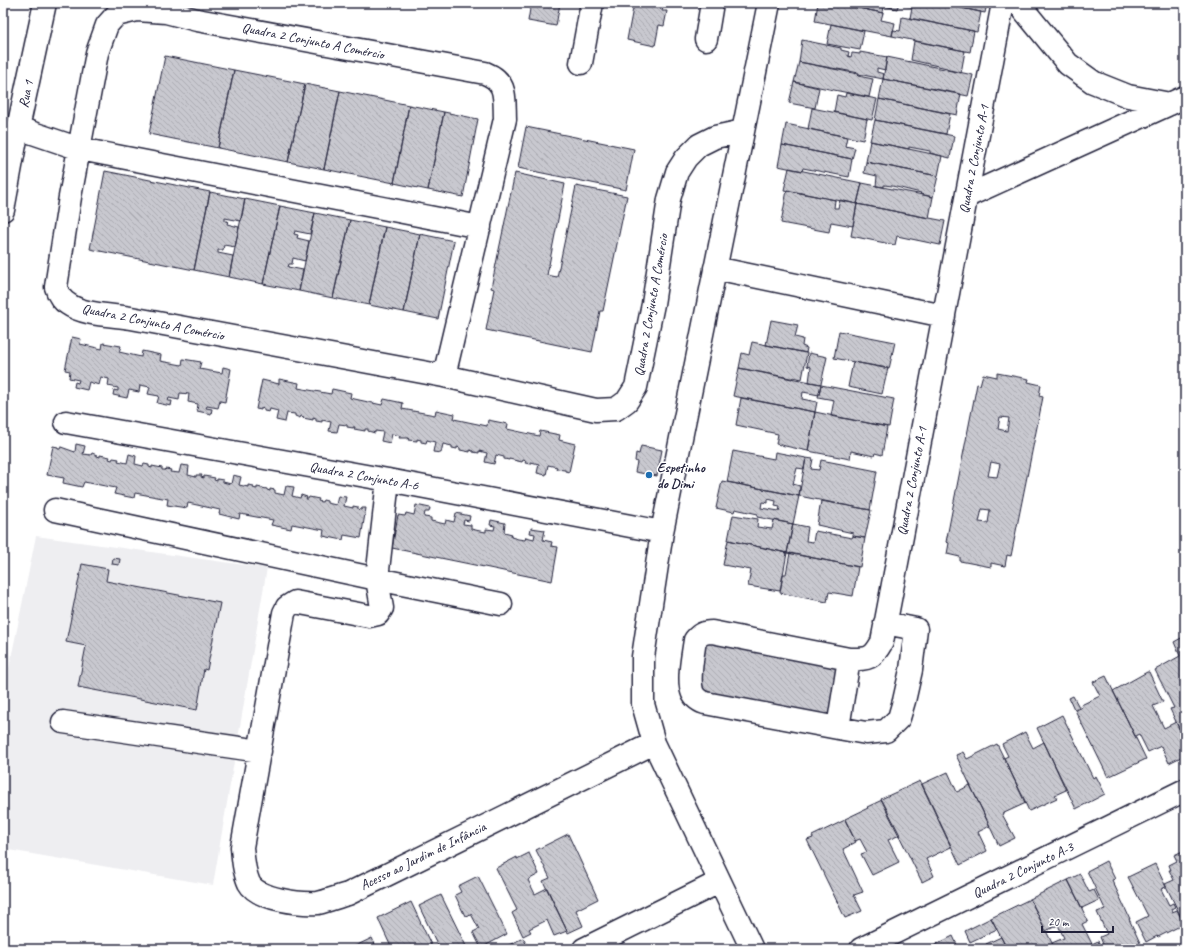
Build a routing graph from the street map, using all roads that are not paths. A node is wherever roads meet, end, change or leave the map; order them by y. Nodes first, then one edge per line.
1 (45, 3) edge
2 (592, 3) edge
3 (712, 3) edge
4 (769, 3) edge
5 (1004, 3) edge
6 (1018, 3) edge
7 (706, 39) dead end
8 (580, 63) dead end
9 (1178, 100) edge
10 (18, 128) junction
11 (743, 131) junction
12 (80, 149) junction
13 (967, 196) junction
14 (3, 210) edge
15 (480, 227) junction
16 (715, 268) junction
17 (944, 316) junction
18 (444, 376) junction
19 (66, 422) dead end
20 (388, 480) junction
21 (55, 510) dead end
22 (662, 532) junction
23 (377, 579) junction
24 (501, 604) dead end
25 (885, 623) junction
26 (849, 659) junction
27 (63, 722) dead end
28 (838, 728) junction
29 (654, 743) junction
30 (260, 751) junction
31 (1185, 790) edge
32 (719, 882) junction
33 (584, 949) edge
34 (752, 949) edge
35 (861, 949) edge

1 - 10 street, Rua 1
2 - 8 street
3 - 7 street
4 - 11 street
5 - 13 street, Quadra 2 Conjunto A-1
6 - 9 street
9 - 13 street
10 - 12 street
10 - 14 street, Rua 1
11 - 16 street
11 - 18 street, Quadra 2 Conjunto A Comércio
12 - 15 street
12 - 15 street, Quadra 2 Conjunto A Comércio
12 - 18 street, Quadra 2 Conjunto A Comércio
13 - 17 street, Quadra 2 Conjunto A-1
15 - 18 street, Quadra 2 Conjunto A Comércio
16 - 17 street
16 - 22 street
17 - 25 street, Quadra 2 Conjunto A-1
19 - 20 street, Quadra 2 Conjunto A-6
20 - 22 street, Quadra 2 Conjunto A-6
20 - 23 street, Acesso ao Jardim de Infância
21 - 23 street
22 - 29 street
23 - 24 street
23 - 30 street, Acesso ao Jardim de Infância
25 - 26 street, Quadra 2 Conjunto A-1
25 - 28 street
26 - 28 street
26 - 28 street, Quadra 2 Conjunto A-1
27 - 30 street
29 - 30 street, Acesso ao Jardim de Infância
29 - 32 street
31 - 35 street, Quadra 2 Conjunto A-3
32 - 33 street
32 - 34 street

